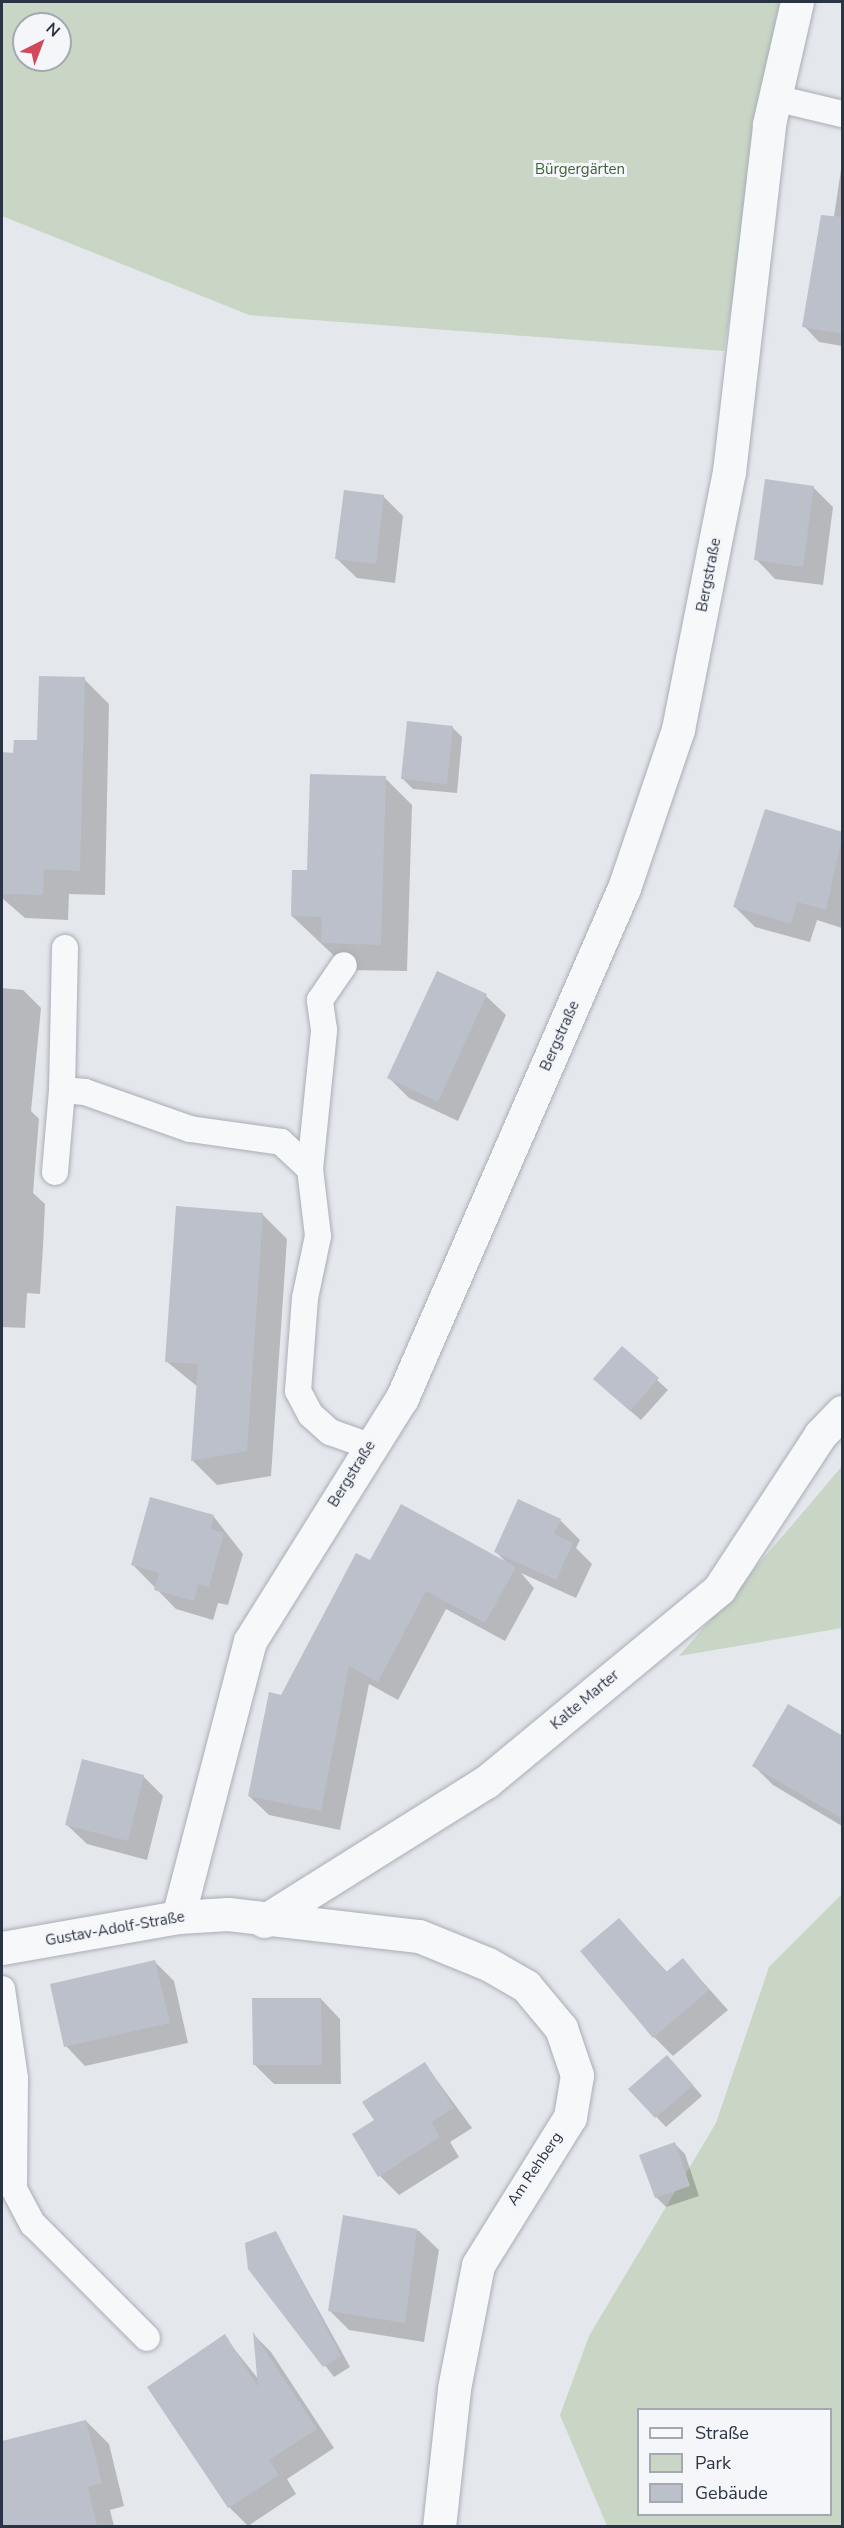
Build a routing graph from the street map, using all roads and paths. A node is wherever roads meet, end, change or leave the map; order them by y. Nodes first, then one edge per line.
1 (797, 2) edge
2 (775, 98) junction
3 (843, 114) edge
4 (65, 948) dead end
5 (344, 965) dead end
6 (62, 1090) junction
7 (310, 1169) junction
8 (55, 1172) dead end
9 (843, 1412) edge
10 (369, 1446) junction
11 (228, 1914) joint
12 (177, 1917) junction
13 (264, 1921) junction
14 (2, 1948) edge
15 (2, 1989) edge
16 (147, 2338) dead end
17 (439, 2526) edge

1 - 2 street, Bergstraße
2 - 3 lane
2 - 10 street, Bergstraße
4 - 6 lane
5 - 7 lane
6 - 7 lane
6 - 8 lane
7 - 10 lane
9 - 13 street, Kalte Marter
10 - 12 street, Bergstraße
11 - 12 street, Gustav-Adolf-Straße
11 - 13 street, Am Rehberg
12 - 14 street, Gustav-Adolf-Straße
13 - 17 street, Am Rehberg
15 - 16 lane

